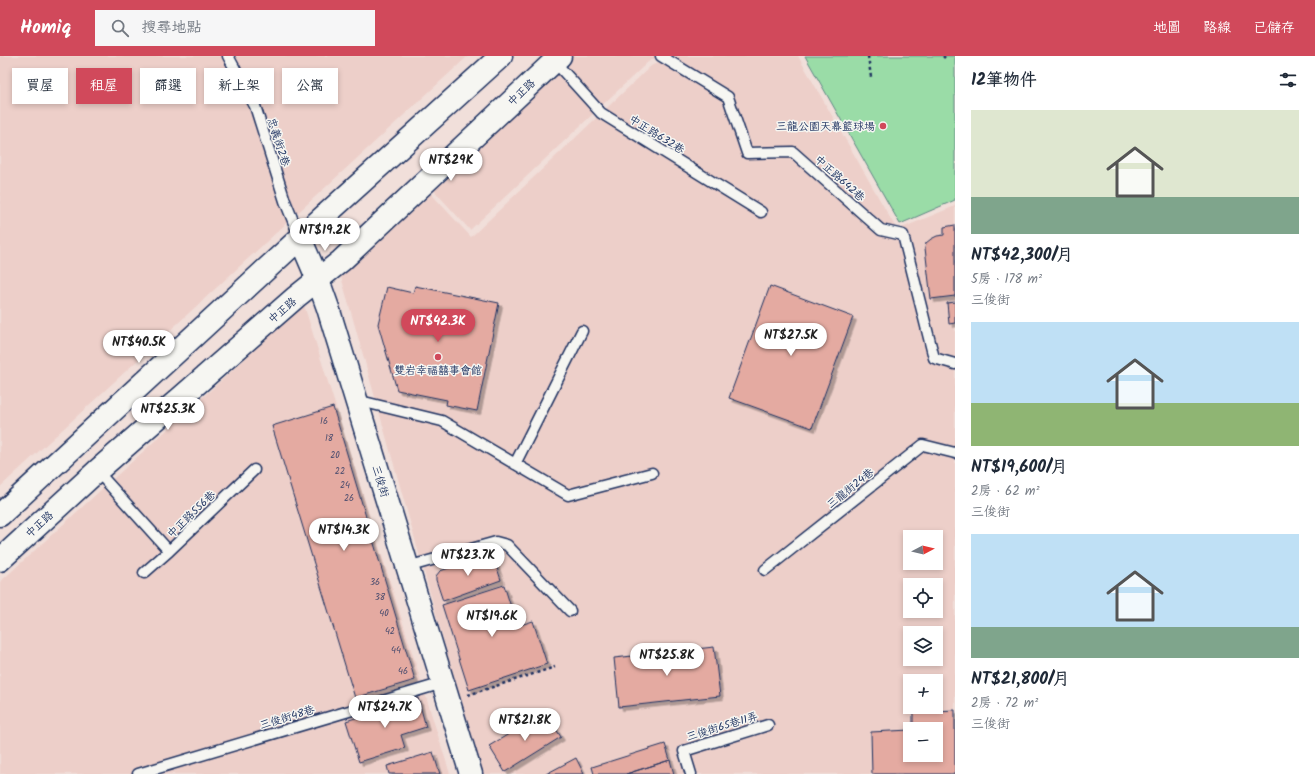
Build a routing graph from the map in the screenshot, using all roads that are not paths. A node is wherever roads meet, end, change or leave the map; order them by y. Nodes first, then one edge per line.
1 (228, 56) edge
2 (501, 56) edge
3 (661, 56) edge
4 (557, 59) edge
5 (761, 212) dead end
6 (300, 238) junction
7 (318, 280) junction
8 (582, 331) dead end
9 (955, 364) edge
10 (356, 400) junction
11 (955, 453) edge
12 (515, 464) junction
13 (254, 470) dead end
14 (97, 471) junction
15 (652, 473) dead end
16 (0, 515) edge
17 (169, 551) junction
18 (0, 560) edge
19 (407, 567) junction
20 (766, 570) dead end
21 (144, 573) dead end
22 (570, 611) dead end
23 (446, 692) junction
24 (768, 725) dead end
25 (138, 774) edge
26 (471, 774) edge
27 (691, 774) edge

1 - 6 lane, 忠義街2巷
2 - 6 main road
3 - 9 lane, 中正路642巷
4 - 5 lane, 中正路632巷
4 - 7 main road, 中正路
6 - 7 main road, 三俊街
6 - 16 main road
7 - 10 main road, 三俊街
7 - 14 main road, 中正路
8 - 12 lane
10 - 12 lane
10 - 19 main road, 三俊街
11 - 20 lane, 三龍街24巷
12 - 15 lane
13 - 17 lane, 中正路556巷
14 - 17 lane, 中正路556巷
14 - 18 main road, 中正路
17 - 21 lane
19 - 22 lane
19 - 23 main road, 三俊街
23 - 25 lane, 三俊街48巷
23 - 26 main road, 三俊街
24 - 27 lane, 三俊街65巷11弄

